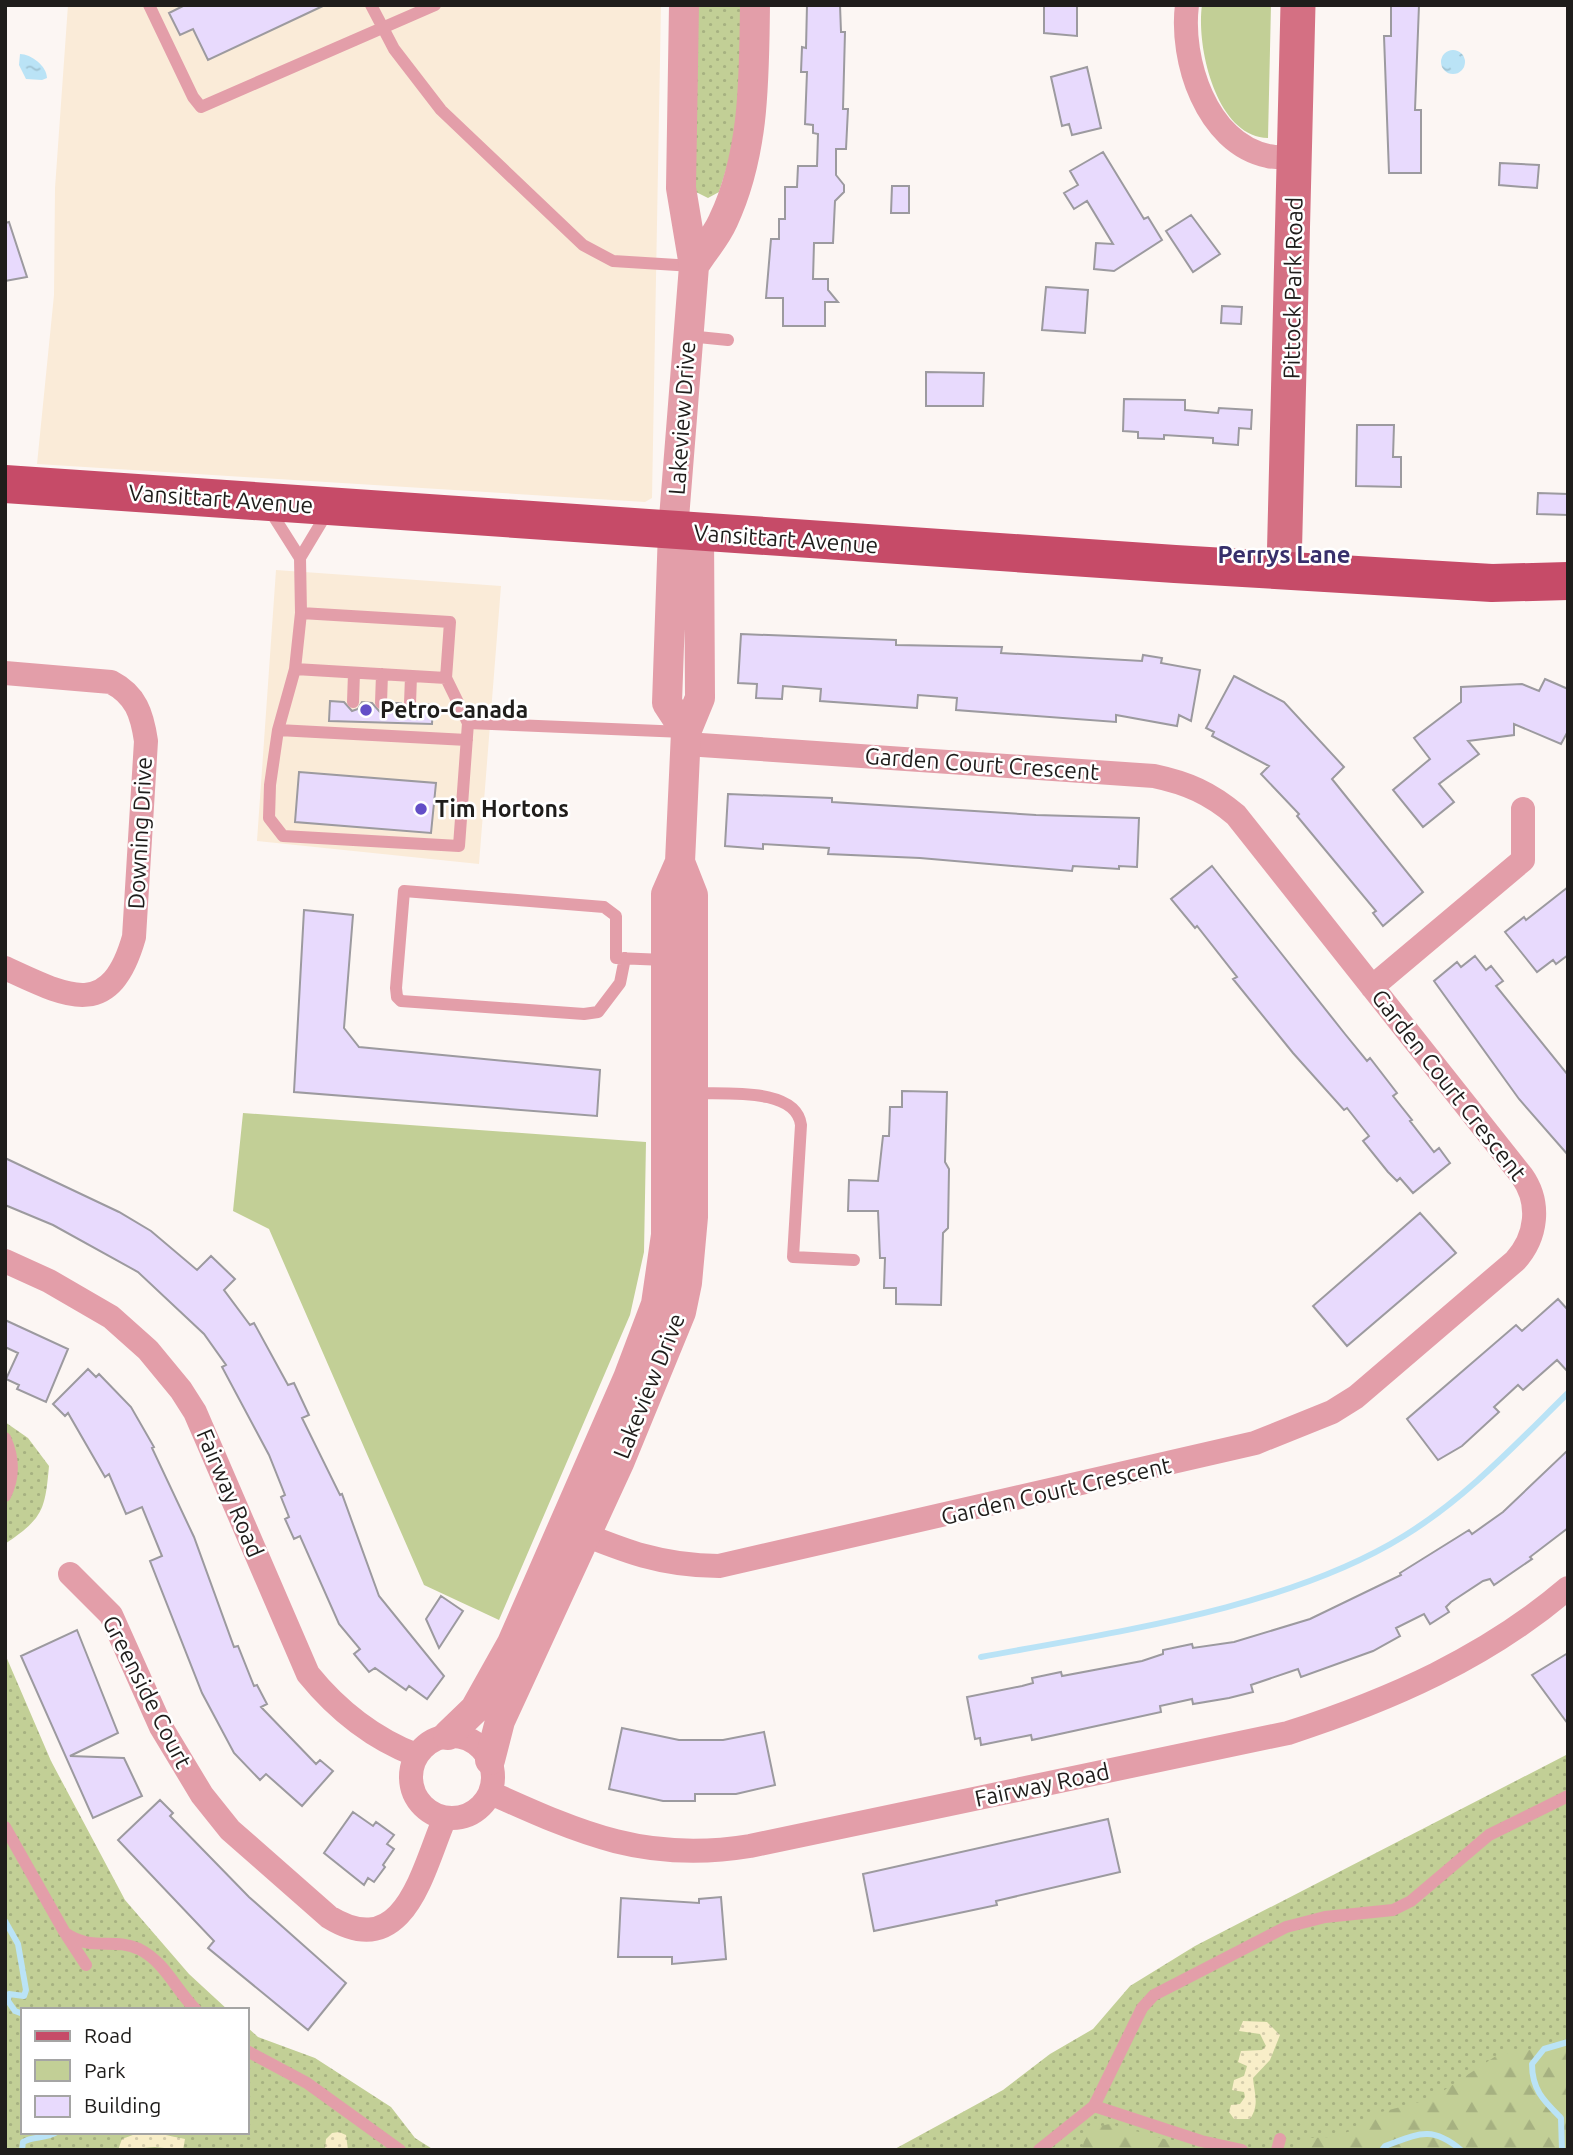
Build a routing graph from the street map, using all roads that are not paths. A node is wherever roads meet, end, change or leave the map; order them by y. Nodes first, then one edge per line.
1 (149, 5) edge
2 (371, 5) edge
3 (435, 5) edge
4 (684, 5) edge
5 (755, 5) edge
6 (1187, 5) edge
7 (1298, 5) edge
8 (382, 29) junction
9 (1295, 158) junction
10 (694, 266) junction
11 (688, 336) junction
12 (728, 340) dead end
13 (5, 484) edge
14 (265, 502) junction
15 (330, 507) junction
16 (686, 532) junction
17 (300, 558) junction
18 (1284, 570) junction
19 (1568, 581) edge
20 (301, 613) junction
21 (295, 669) junction
22 (5, 673) edge
23 (354, 673) junction
24 (382, 674) junction
25 (411, 676) junction
26 (446, 678) junction
27 (353, 702) dead end
28 (381, 703) dead end
29 (410, 704) dead end
30 (468, 723) junction
31 (278, 730) junction
32 (686, 738) junction
33 (467, 740) junction
34 (1523, 809) dead end
35 (625, 958) junction
36 (680, 960) junction
37 (5, 968) edge
38 (1372, 987) junction
39 (680, 1093) junction
40 (854, 1260) dead end
41 (5, 1261) edge
42 (5, 1438) edge
43 (5, 1496) edge
44 (575, 1531) junction
45 (70, 1574) dead end
46 (1568, 1588) edge
47 (448, 1735) junction
48 (416, 1755) junction
49 (490, 1760) junction
50 (491, 1793) junction
51 (1568, 1796) edge
52 (444, 1820) junction
53 (5, 1827) edge
54 (65, 1933) junction
55 (86, 1965) dead end
56 (194, 2008) edge
57 (248, 2052) edge
58 (1094, 2106) junction
59 (400, 2150) edge
60 (1040, 2150) edge
61 (1242, 2150) edge

1 - 8 lane
2 - 8 lane
3 - 8 lane
4 - 10 street, Lakeview Drive
5 - 10 street, Lakeview Drive
6 - 9 street
7 - 9 main road, Pittock Park Road
8 - 10 lane
9 - 18 main road, Pittock Park Road
10 - 11 street, Lakeview Drive
11 - 12 lane
11 - 16 street, Lakeview Drive
13 - 14 main road, Vansittart Avenue
14 - 15 main road, Vansittart Avenue
14 - 17 lane
15 - 16 main road, Vansittart Avenue
15 - 17 lane
16 - 18 main road, Vansittart Avenue
16 - 32 street, Lakeview Drive
17 - 20 lane
18 - 19 main road, Vansittart Avenue
20 - 21 lane
20 - 26 lane
21 - 23 lane
21 - 31 lane
22 - 37 street, Downing Drive
23 - 24 lane
23 - 27 lane
24 - 25 lane
24 - 28 lane
25 - 26 lane
25 - 29 lane
26 - 30 lane
30 - 32 lane
30 - 33 lane
31 - 33 lane
31 - 33 lane
32 - 36 street, Lakeview Drive
32 - 38 street, Garden Court Crescent
34 - 38 street
35 - 35 lane
35 - 36 lane
36 - 39 street, Lakeview Drive
38 - 44 street, Garden Court Crescent
39 - 40 lane
39 - 44 street, Lakeview Drive
41 - 48 street, Fairway Road
42 - 43 lane
44 - 47 street, Lakeview Drive
44 - 49 street, Lakeview Drive
45 - 52 street, Greenside Court
46 - 50 street, Fairway Road
47 - 48 street
47 - 49 street
48 - 52 street
49 - 50 street
50 - 52 street
51 - 58 lane
53 - 54 lane
54 - 55 lane
54 - 56 lane
57 - 59 lane
58 - 60 lane
58 - 61 lane

